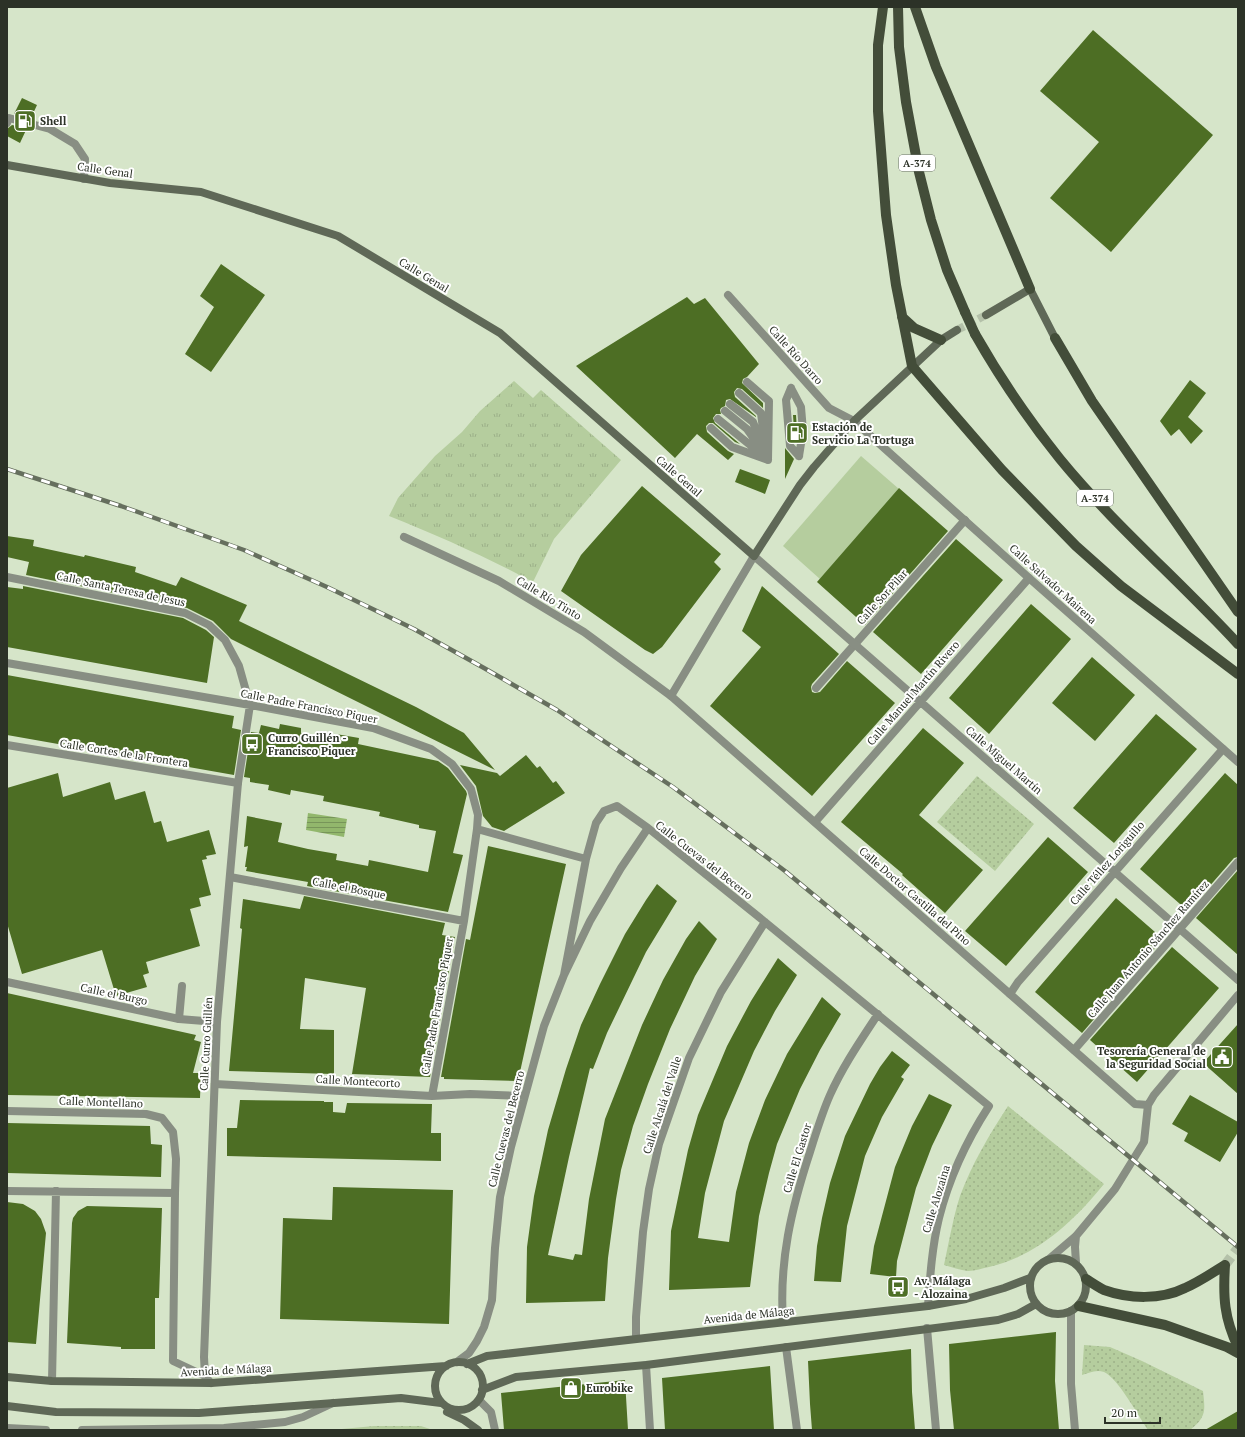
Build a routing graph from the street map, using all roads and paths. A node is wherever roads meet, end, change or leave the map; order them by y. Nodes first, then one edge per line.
1 (882, 7) edge
2 (898, 7) edge
3 (915, 7) edge
4 (7, 123) edge
5 (7, 165) edge
6 (84, 179) junction
7 (1030, 289) junction
8 (728, 295) dead end
9 (986, 315) tunnel mouth
10 (902, 317) junction
11 (957, 330) tunnel mouth
12 (1055, 338) joint
13 (941, 340) junction
14 (912, 366) junction
15 (747, 382) dead end
16 (739, 393) dead end
17 (730, 404) dead end
18 (724, 411) dead end
19 (718, 418) dead end
20 (854, 421) junction
21 (711, 428) dead end
22 (799, 456) joint
23 (768, 460) junction
24 (964, 520) junction
25 (404, 537) dead end
26 (754, 556) junction
27 (7, 577) edge
28 (1029, 578) junction
29 (1238, 612) edge
30 (1238, 644) edge
31 (854, 645) junction
32 (7, 663) edge
33 (1238, 674) edge
34 (816, 688) dead end
35 (671, 696) junction
36 (921, 702) junction
37 (250, 705) junction
38 (7, 745) edge
39 (1223, 749) junction
40 (1238, 762) edge
41 (238, 783) junction
42 (815, 822) junction
43 (648, 828) junction
44 (477, 829) junction
45 (586, 859) junction
46 (1238, 862) edge
47 (1115, 871) junction
48 (230, 877) junction
49 (464, 921) junction
50 (765, 922) junction
51 (1181, 930) junction
52 (564, 975) junction
53 (1238, 980) edge
54 (7, 982) edge
55 (182, 986) dead end
56 (1010, 994) junction
57 (1238, 995) edge
58 (878, 1014) junction
59 (179, 1019) junction
60 (217, 1022) junction
61 (1074, 1050) junction
62 (215, 1084) junction
63 (432, 1096) junction
64 (524, 1096) junction
65 (1148, 1105) junction
66 (989, 1106) joint
67 (7, 1111) edge
68 (7, 1191) edge
69 (56, 1191) junction
70 (176, 1193) junction
71 (1076, 1236) junction
72 (1049, 1259) junction
73 (1076, 1264) junction
74 (1030, 1278) junction
75 (1086, 1279) junction
76 (1036, 1304) junction
77 (928, 1306) junction
78 (1075, 1308) junction
79 (783, 1322) junction
80 (927, 1328) junction
81 (636, 1338) junction
82 (786, 1347) junction
83 (1238, 1347) edge
84 (1238, 1353) edge
85 (457, 1362) junction
86 (467, 1364) junction
87 (646, 1365) junction
88 (446, 1366) junction
89 (205, 1376) junction
90 (7, 1377) edge
91 (52, 1380) junction
92 (211, 1383) junction
93 (482, 1390) junction
94 (408, 1399) junction
95 (479, 1400) junction
96 (336, 1402) junction
97 (441, 1403) junction
98 (7, 1406) edge
99 (7, 1429) edge
100 (11, 1430) edge
101 (46, 1430) edge
102 (82, 1430) edge
103 (478, 1430) edge
104 (495, 1430) edge
105 (650, 1430) edge
106 (797, 1430) edge
107 (936, 1430) edge
108 (1075, 1430) edge

1 - 10 main road
2 - 30 main road, A-374, bridge
3 - 7 main road
4 - 6 street
5 - 6 main road, Calle Genal
6 - 26 main road, Calle Genal
7 - 9 main road
7 - 12 main road
8 - 20 street, Calle Río Darro
10 - 13 main road
10 - 14 main road
11 - 13 main road
12 - 29 main road
13 - 14 main road
14 - 20 main road
14 - 33 main road
15 - 23 street
16 - 23 street
17 - 23 street
18 - 23 street
19 - 23 street
20 - 24 street, Calle Salvador Mairena
20 - 26 main road
21 - 23 street
22 - 22 street
24 - 28 street, Calle Salvador Mairena
24 - 31 street, Calle Sor Pilar
25 - 35 street, Calle Río Tinto
26 - 31 street, Calle Miguel Martín
26 - 35 street
27 - 37 street, Calle Santa Teresa de Jesus
28 - 36 street, Calle Manuel Martín Rivero
28 - 39 street, Calle Salvador Mairena
31 - 34 street, Calle Sor Pilar
31 - 36 street, Calle Miguel Martín
32 - 37 street, Calle Padre Francisco Piquer
35 - 42 street, Calle Doctor Castilla del Pino
36 - 42 street, Calle Manuel Martín Rivero
36 - 47 street, Calle Miguel Martín
37 - 41 street, Calle Curro Guillén
37 - 44 street, Calle Padre Francisco Piquer
38 - 41 street, Calle Cortes de la Frontera
39 - 40 street, Calle Salvador Mairena
39 - 47 street, Calle Téllez Loriguillo
41 - 48 street, Calle Curro Guillén
42 - 56 street, Calle Doctor Castilla del Pino
43 - 45 street
43 - 50 street, Calle Cuevas del Becerro
43 - 52 street, Calle Cuevas del Becerro
44 - 45 street
44 - 49 street, Calle Padre Francisco Piquer
45 - 52 street
46 - 51 street, Calle Juan Antonio Sánchez Ramírez
47 - 51 street, Calle Miguel Martín
47 - 56 street, Calle Téllez Loriguillo
48 - 49 street, Calle el Bosque
48 - 60 street, Calle Curro Guillén
49 - 63 street, Calle Padre Francisco Piquer
50 - 58 street, Calle Cuevas del Becerro
50 - 81 street, Calle Alcalá del Valle
51 - 53 street, Calle Miguel Martín
51 - 61 street, Calle Juan Antonio Sánchez Ramírez
52 - 64 street, Calle Cuevas del Becerro
54 - 59 street, Calle el Burgo
55 - 59 street
56 - 61 street, Calle Doctor Castilla del Pino
57 - 65 street
58 - 66 street, Calle Cuevas del Becerro
58 - 79 street, Calle El Gastor
59 - 60 street, Calle el Burgo
60 - 62 street, Calle Curro Guillén
61 - 65 street, Calle Doctor Castilla del Pino
62 - 63 street, Calle Montecorto
62 - 89 street, Calle Curro Guillén
63 - 64 street, Calle Montecorto
64 - 85 street, Calle Cuevas del Becerro
65 - 71 street
66 - 77 street, Calle Alozaina
67 - 70 street, Calle Montellano
68 - 69 street
69 - 70 street
69 - 91 street
70 - 89 street, Calle Montellano
71 - 72 street
71 - 73 street
72 - 73 main road
72 - 74 main road
73 - 75 main road
74 - 76 main road
74 - 77 main road, Avenida de Málaga
75 - 78 main road
75 - 83 main road
76 - 78 main road
76 - 80 main road
77 - 79 main road, Avenida de Málaga
78 - 84 main road
78 - 108 street
79 - 81 main road, Avenida de Málaga
80 - 82 main road
80 - 107 street
81 - 86 main road, Avenida de Málaga
82 - 87 main road
82 - 106 street
85 - 86 main road
85 - 88 main road
86 - 93 main road
87 - 93 main road
87 - 105 street
88 - 92 main road, Avenida de Málaga
88 - 97 main road
89 - 92 street
90 - 91 main road, Avenida de Málaga
91 - 92 main road, Avenida de Málaga
93 - 95 main road
94 - 96 main road
94 - 97 main road
94 - 103 main road
95 - 97 main road
95 - 104 street
96 - 98 main road
96 - 102 street
99 - 100 street
99 - 101 street

